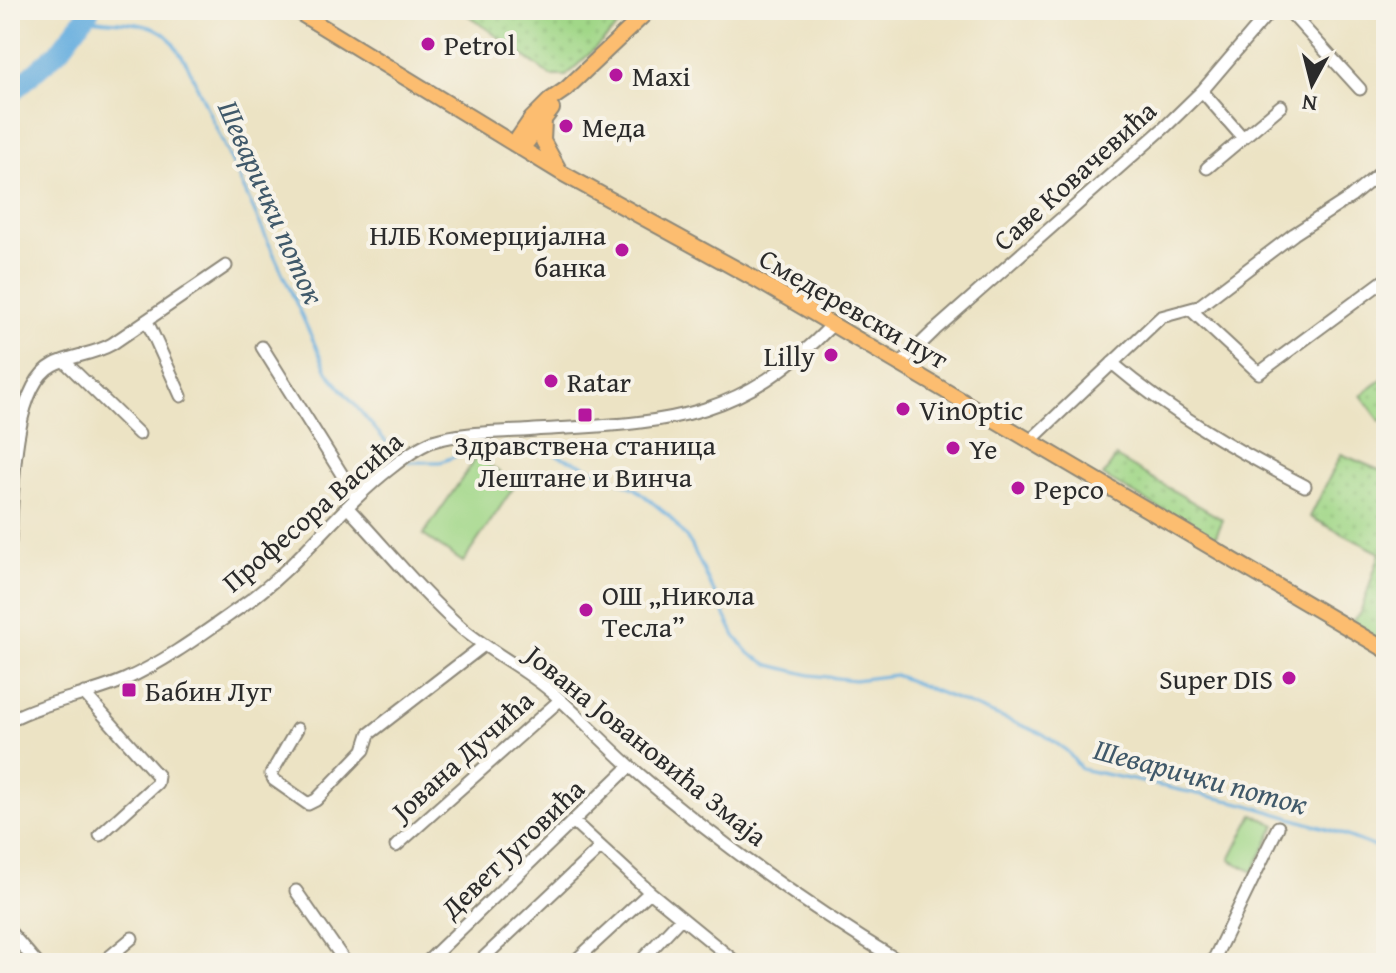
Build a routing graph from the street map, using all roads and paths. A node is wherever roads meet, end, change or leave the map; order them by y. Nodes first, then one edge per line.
1 (295, 10) edge
2 (649, 10) edge
3 (1271, 10) edge
4 (1288, 10) edge
5 (1360, 89) dead end
6 (1202, 91) junction
7 (1281, 106) dead end
8 (538, 119) junction
9 (489, 130) junction
10 (1243, 138) junction
11 (518, 146) junction
12 (1207, 168) dead end
13 (1386, 168) edge
14 (560, 172) junction
15 (226, 266) dead end
16 (1386, 279) edge
17 (1191, 310) junction
18 (147, 321) junction
19 (832, 325) junction
20 (262, 347) dead end
21 (64, 361) junction
22 (1112, 363) junction
23 (899, 365) junction
24 (181, 396) dead end
25 (139, 434) dead end
26 (1030, 441) junction
27 (1305, 486) dead end
28 (356, 497) junction
29 (347, 507) junction
30 (10, 542) edge
31 (484, 645) junction
32 (1386, 650) edge
33 (84, 693) junction
34 (560, 700) junction
35 (10, 720) edge
36 (297, 729) dead end
37 (630, 766) junction
38 (574, 822) junction
39 (1278, 827) dead end
40 (100, 835) dead end
41 (396, 846) dead end
42 (600, 848) junction
43 (296, 891) dead end
44 (650, 892) junction
45 (681, 918) junction
46 (10, 932) edge
47 (132, 938) dead end
48 (37, 963) edge
49 (102, 963) edge
50 (346, 963) edge
51 (426, 963) edge
52 (478, 963) edge
53 (573, 963) edge
54 (639, 963) edge
55 (737, 963) edge
56 (902, 963) edge
57 (1212, 963) edge

1 - 9 main road, Смедеревски пут
2 - 8 main road
3 - 6 street, Саве Ковачевића
4 - 5 street
6 - 10 street
6 - 23 street, Саве Ковачевића
7 - 10 street
8 - 9 main road
8 - 11 main road
8 - 14 main road
9 - 11 main road, Смедеревски пут
10 - 12 street
11 - 14 main road, Смедеревски пут
13 - 17 street
14 - 19 main road, Смедеревски пут
15 - 18 street
16 - 17 street
17 - 22 street
18 - 21 street
18 - 24 street
19 - 23 main road, Смедеревски пут
19 - 28 street, Професора Васића
20 - 28 street
21 - 25 street
21 - 30 street
22 - 26 street
22 - 27 street
23 - 26 main road, Смедеревски пут
26 - 32 main road, Смедеревски пут
28 - 29 street, Професора Васића
29 - 31 street, Јована Јовановића Змаја
29 - 33 street, Професора Васића
31 - 34 street, Јована Јовановића Змаја
31 - 36 street
33 - 35 street, Професора Васића
33 - 40 street
34 - 37 street, Јована Јовановића Змаја
34 - 41 street, Јована Дучића
37 - 38 street, Девет Југовића
37 - 56 street, Јована Јовановића Змаја
38 - 42 street
38 - 51 street, Девет Југовића
39 - 57 street
42 - 44 street
42 - 52 street
43 - 50 street
44 - 45 street
44 - 53 street
45 - 54 street
45 - 55 street
46 - 48 street
47 - 49 street

